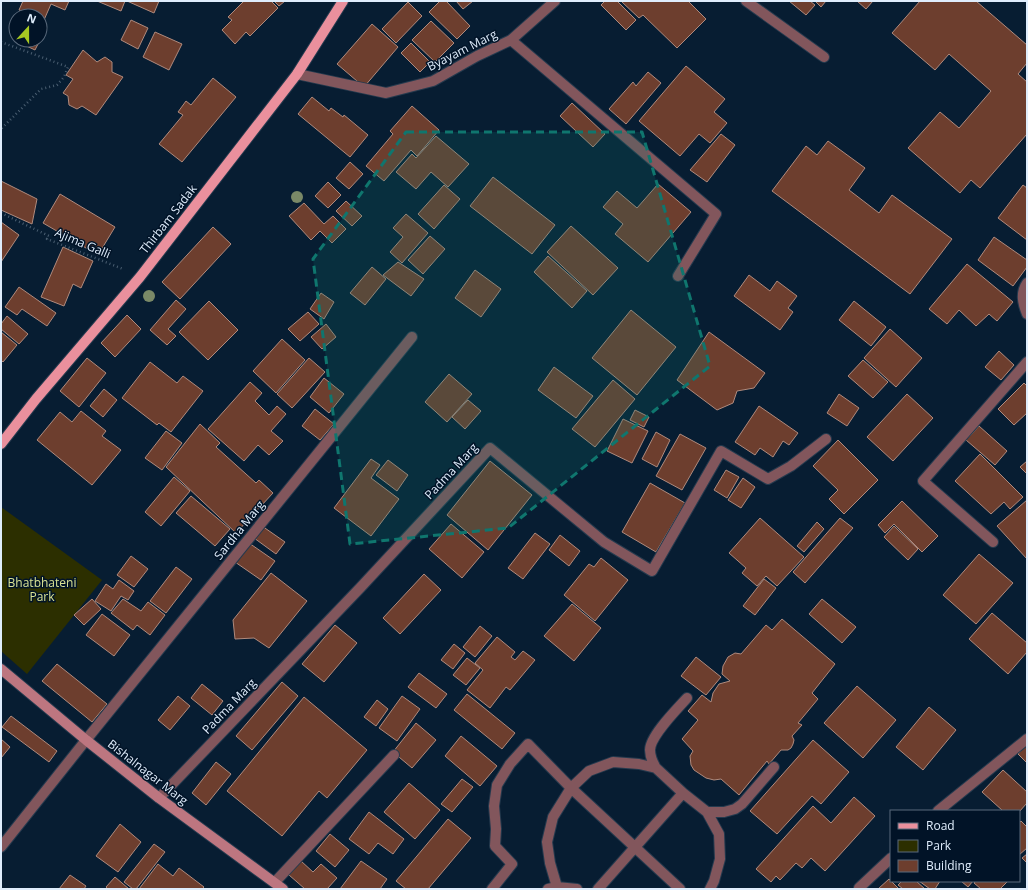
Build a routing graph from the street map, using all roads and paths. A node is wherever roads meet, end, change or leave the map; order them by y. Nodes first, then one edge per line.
1 (343, 1) edge
2 (555, 1) edge
3 (746, 1) edge
4 (511, 40) junction
5 (1, 42) edge
6 (824, 57) dead end
7 (297, 74) junction
8 (1, 129) edge
9 (1, 213) edge
10 (678, 276) dead end
11 (140, 277) junction
12 (1027, 283) edge
13 (1027, 314) edge
14 (412, 337) dead end
15 (1027, 362) edge
16 (826, 439) dead end
17 (1, 444) edge
18 (993, 542) dead end
19 (1, 669) edge
20 (686, 698) dead end
21 (86, 740) junction
22 (1027, 740) edge
23 (394, 755) dead end
24 (774, 766) dead end
25 (656, 768) junction
26 (571, 788) junction
27 (683, 793) junction
28 (159, 798) junction
29 (939, 810) edge
30 (707, 812) junction
31 (1, 847) edge
32 (635, 847) junction
33 (890, 859) edge
34 (275, 882) junction
35 (553, 888) edge
36 (859, 888) edge
37 (283, 889) edge
38 (492, 889) edge
39 (577, 889) edge
40 (598, 889) edge
41 (680, 889) edge
42 (710, 889) edge

1 - 7 main road, Thirbam Sadak
2 - 4 street, Byayam Marg
3 - 6 street
4 - 7 street, Byayam Marg
4 - 10 street
5 - 8 path
7 - 11 main road, Thirbam Sadak
9 - 11 path, Ajima Galli
11 - 17 main road, Thirbam Sadak
12 - 13 street
14 - 21 street, Sardha Marg
15 - 18 street
16 - 28 street, Padma Marg
19 - 21 main road, Bishalnagar Marg
20 - 25 street
21 - 28 main road, Bishalnagar Marg
21 - 31 street, Sardha Marg
22 - 29 street
23 - 34 street
24 - 30 street
25 - 26 street
25 - 27 street
26 - 32 street
26 - 35 street
26 - 38 street
27 - 30 street
27 - 32 street
28 - 34 main road, Bishalnagar Marg
30 - 42 street
32 - 40 street
32 - 41 street
33 - 36 street
34 - 37 main road, Bishalnagar Marg
35 - 39 street

